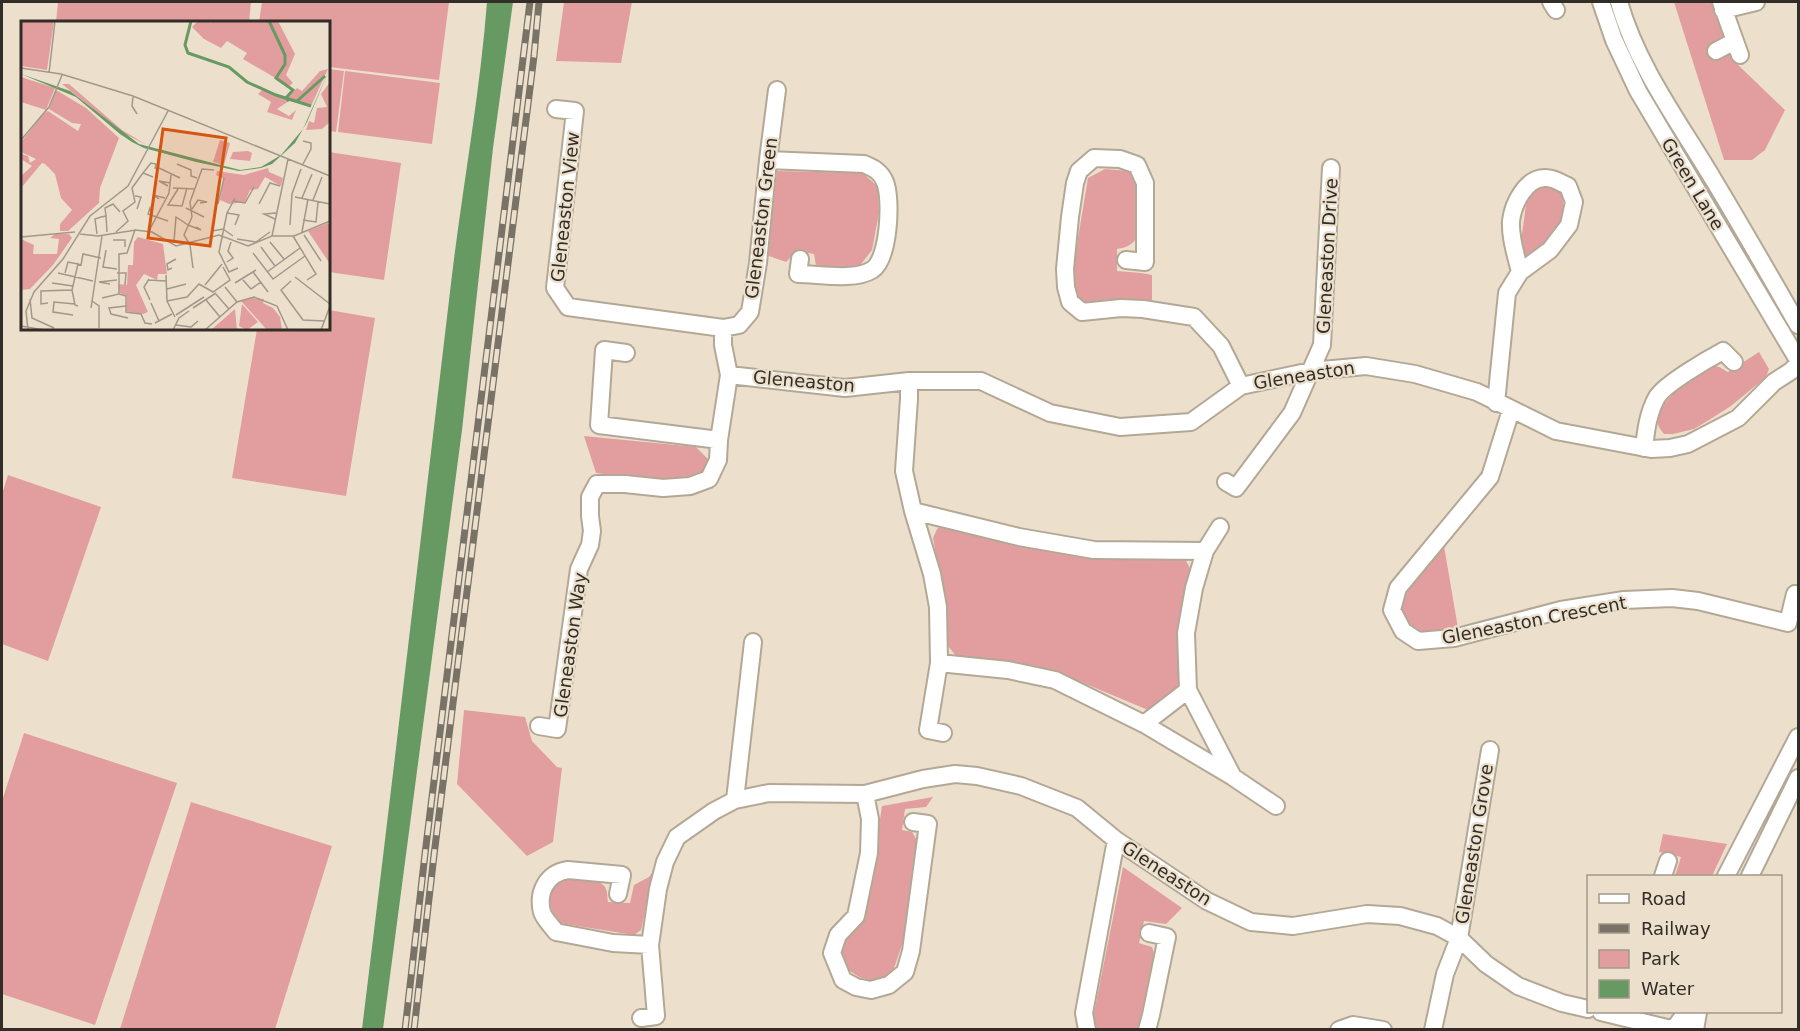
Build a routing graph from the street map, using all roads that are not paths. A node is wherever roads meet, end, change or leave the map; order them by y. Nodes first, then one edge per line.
1 (1601, 2) edge
2 (1619, 2) edge
3 (1756, 2) edge
4 (1722, 6) edge
5 (1716, 51) dead end
6 (777, 90) dead end
7 (556, 109) dead end
8 (768, 160) junction
9 (1331, 168) dead end
10 (1713, 178) junction
11 (1728, 242) junction
12 (800, 258) dead end
13 (1126, 260) dead end
14 (1765, 268) junction
15 (1520, 272) junction
16 (1798, 325) edge
17 (723, 328) junction
18 (626, 353) dead end
19 (1798, 355) edge
20 (1734, 362) dead end
21 (1798, 362) edge
22 (1311, 371) junction
23 (729, 375) junction
24 (909, 381) junction
25 (1241, 386) junction
26 (1504, 407) junction
27 (719, 440) junction
28 (1644, 448) junction
29 (1226, 482) dead end
30 (913, 511) junction
31 (1220, 527) dead end
32 (1205, 551) junction
33 (1795, 594) dead end
34 (753, 642) dead end
35 (939, 663) junction
36 (1188, 690) junction
37 (1144, 724) junction
38 (539, 726) dead end
39 (943, 733) dead end
40 (1798, 737) edge
41 (1490, 750) dead end
42 (1798, 757) edge
43 (1233, 777) junction
44 (1779, 777) junction
45 (1798, 778) edge
46 (865, 794) junction
47 (735, 800) junction
48 (1276, 806) dead end
49 (913, 822) dead end
50 (1116, 840) junction
51 (1727, 875) edge
52 (1750, 875) edge
53 (618, 894) dead end
54 (1149, 933) dead end
55 (1459, 938) junction
56 (650, 945) junction
57 (1587, 1009) edge
58 (1606, 1013) edge
59 (1678, 1013) edge
60 (1685, 1013) edge
61 (1698, 1013) edge
62 (641, 1018) dead end
63 (1622, 1019) edge
64 (1087, 1029) edge
65 (1146, 1029) edge
66 (1339, 1029) edge
67 (1383, 1029) edge
68 (1433, 1029) edge
69 (1674, 1029) edge
70 (1688, 1029) edge
71 (1695, 1029) edge

1 - 11 street, Green Lane
2 - 10 street, Green Lane
3 - 4 street
4 - 5 street
6 - 8 street, Gleneaston Green
7 - 17 street, Gleneaston View
8 - 12 street
8 - 17 street, Gleneaston Green
9 - 22 street, Gleneaston Drive
10 - 11 street
10 - 14 street, Green Lane
11 - 21 street, Green Lane
13 - 25 street
14 - 16 street, Green Lane
14 - 19 street
15 - 15 street
15 - 26 street
17 - 23 street, Gleneaston
18 - 27 street
20 - 28 street
21 - 28 street, Gleneaston
22 - 25 street, Gleneaston
22 - 26 street, Gleneaston
22 - 29 street, Gleneaston Drive
23 - 24 street, Gleneaston
23 - 27 street, Gleneaston Way
24 - 25 street, Gleneaston
24 - 30 street
26 - 28 street, Gleneaston
26 - 33 street, Gleneaston Crescent
27 - 38 street, Gleneaston Way
30 - 32 street
30 - 35 street
31 - 32 street
32 - 36 street
34 - 47 street
35 - 37 street
35 - 39 street
36 - 37 street
36 - 43 street
37 - 43 street
40 - 44 street
41 - 55 street, Gleneaston Grove
42 - 44 street
43 - 48 street
44 - 51 street
45 - 52 street
46 - 47 street, Gleneaston
46 - 49 street
46 - 50 street, Gleneaston
47 - 56 street, Gleneaston
50 - 55 street, Gleneaston
50 - 64 street
53 - 56 street
54 - 65 street
55 - 57 street, Gleneaston
55 - 68 street, Gleneaston Grove
56 - 62 street, Gleneaston
58 - 63 street
59 - 69 street
60 - 69 street
61 - 71 street
63 - 69 street
66 - 67 street
69 - 70 street

